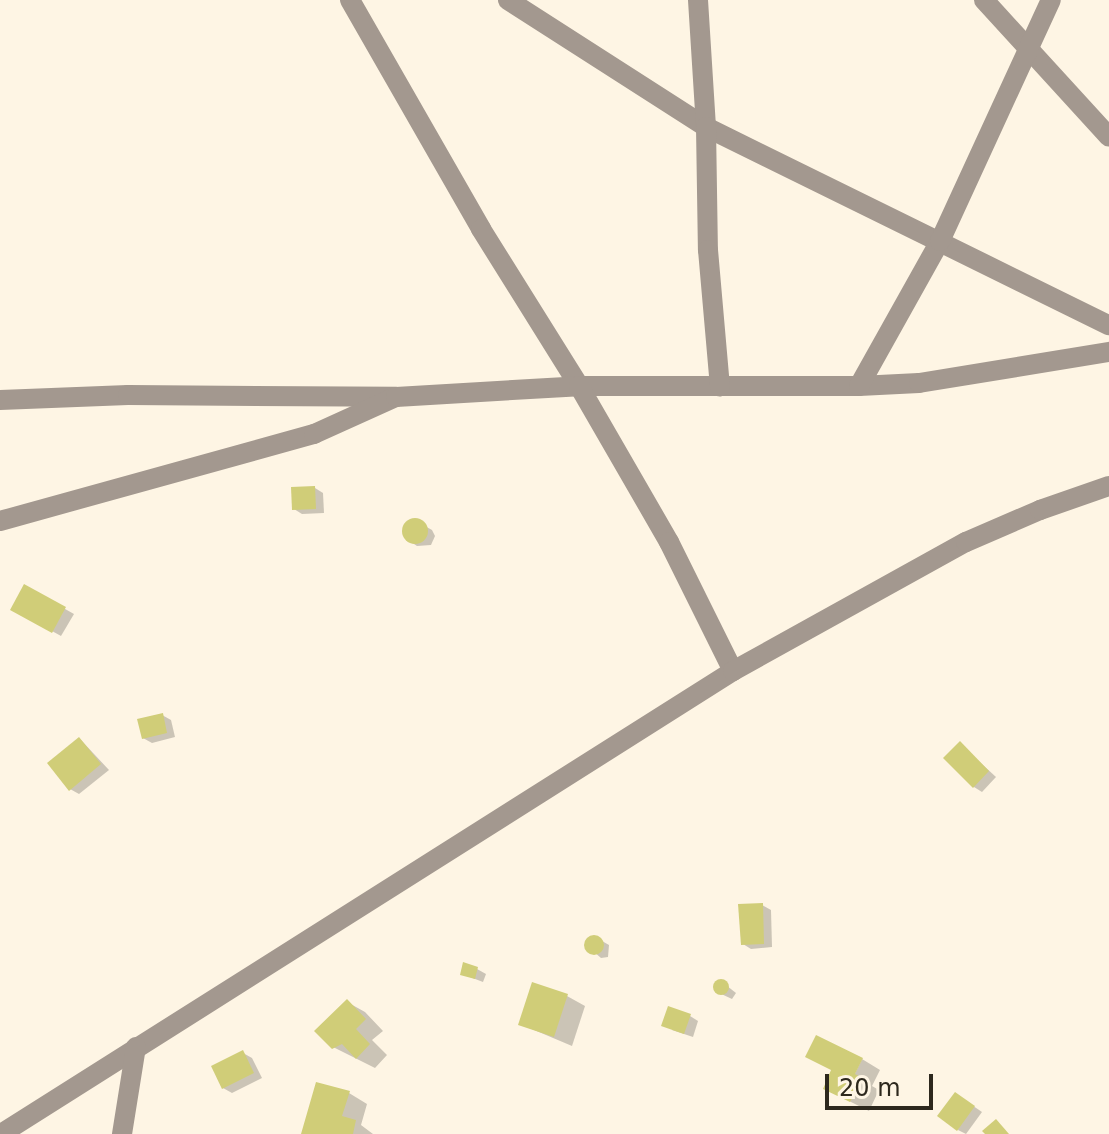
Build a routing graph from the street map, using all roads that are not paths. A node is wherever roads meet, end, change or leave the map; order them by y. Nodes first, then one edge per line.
1 (350, 0) edge
2 (508, 0) edge
3 (698, 0) edge
4 (984, 0) edge
5 (1051, 0) edge
6 (1027, 47) junction
7 (706, 127) junction
8 (1109, 137) edge
9 (940, 241) junction
10 (1109, 325) edge
11 (1109, 352) edge
12 (579, 386) junction
13 (720, 386) junction
14 (859, 386) junction
15 (396, 397) junction
16 (0, 400) edge
17 (1109, 486) edge
18 (0, 521) edge
19 (733, 671) junction
20 (136, 1047) junction
21 (1, 1134) edge
22 (122, 1134) edge

1 - 12 street
2 - 7 street
3 - 7 street
4 - 6 street
5 - 6 street
6 - 8 street
6 - 9 street
7 - 9 street
7 - 13 street
9 - 10 street
9 - 14 street
11 - 14 street
12 - 13 street
12 - 15 street
12 - 19 street
13 - 14 street
15 - 16 street
15 - 18 street
17 - 19 street
19 - 20 street
20 - 21 street
20 - 22 street

